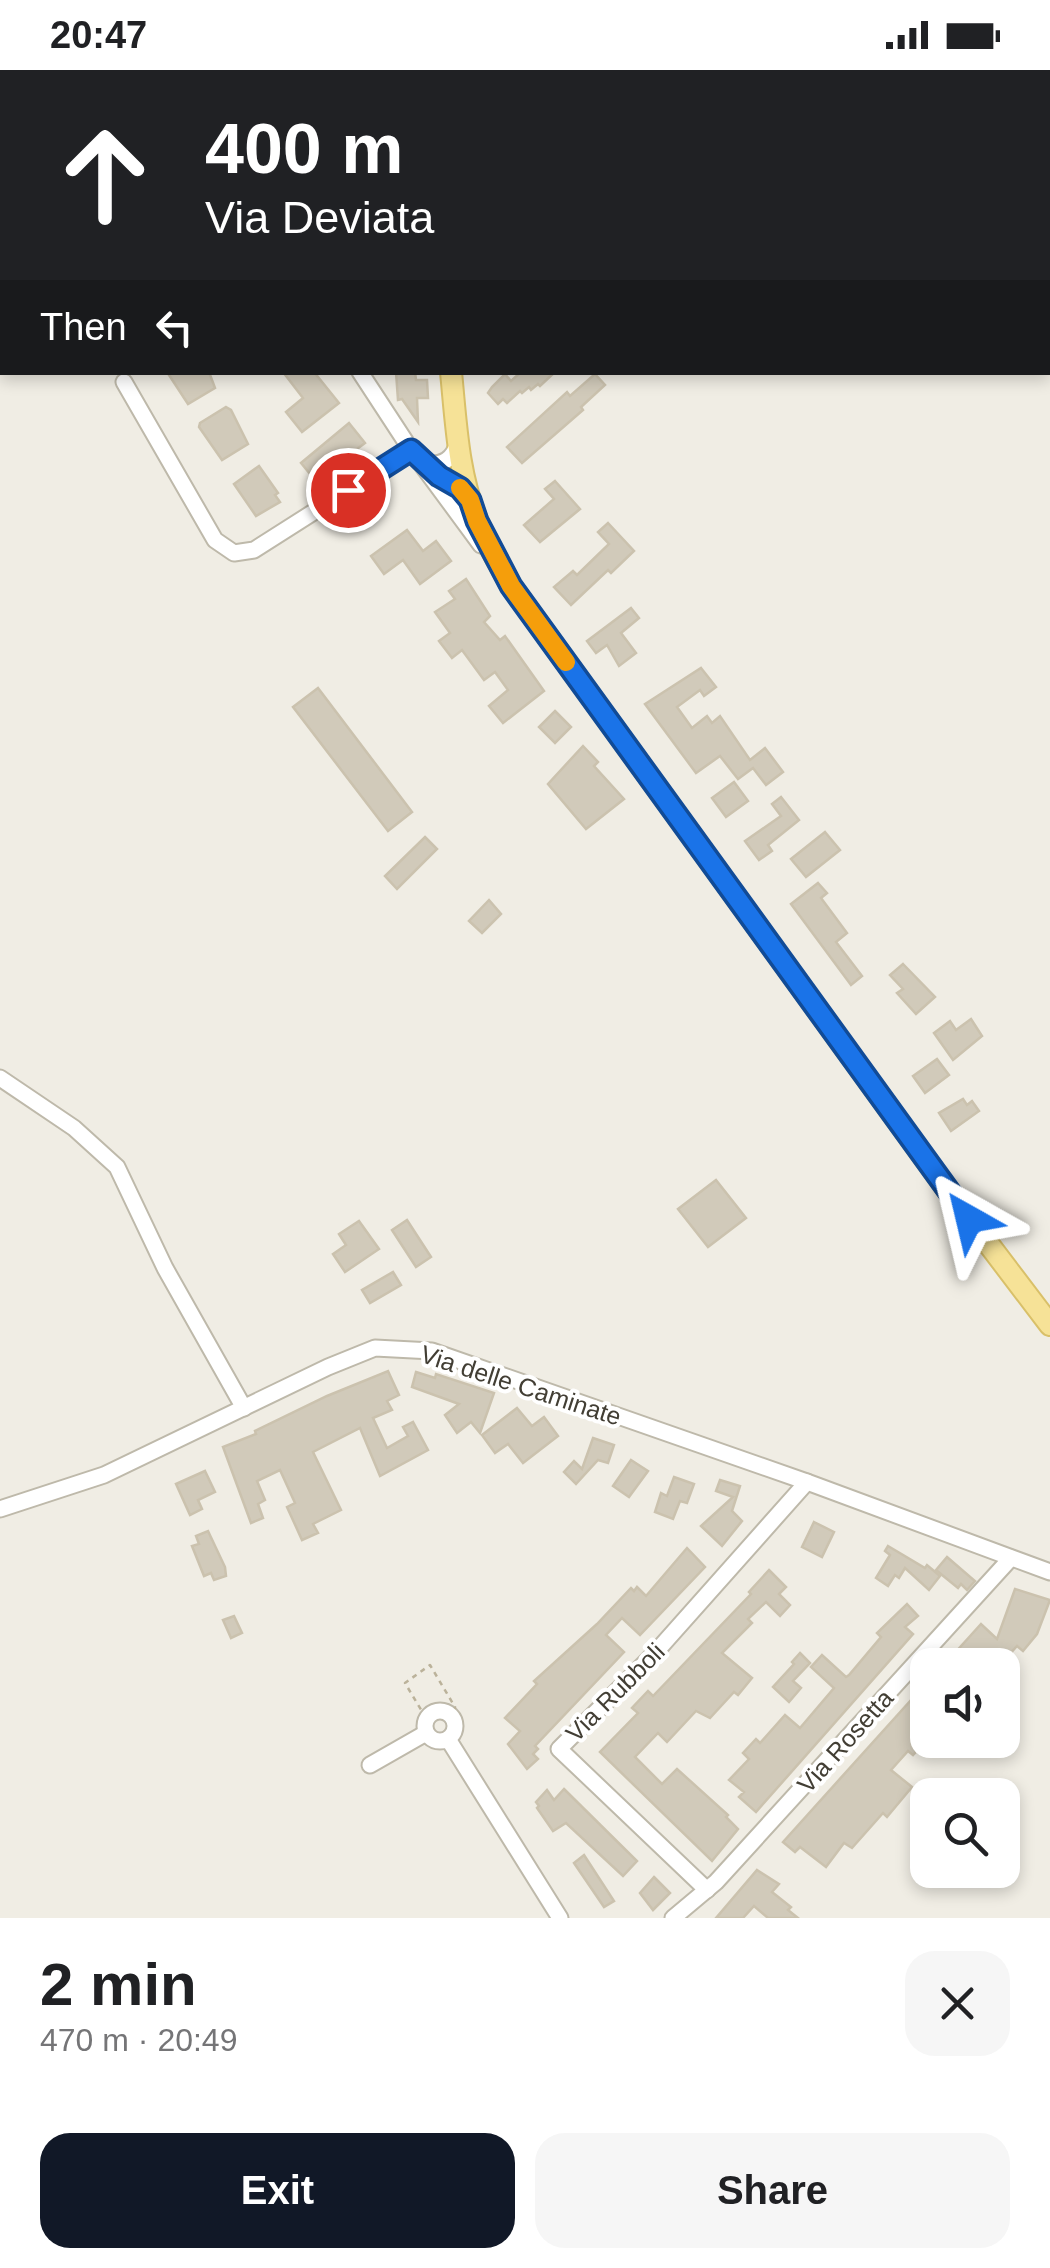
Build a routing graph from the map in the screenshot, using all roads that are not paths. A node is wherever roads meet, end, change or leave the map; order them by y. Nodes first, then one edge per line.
1 (362, 375) edge
2 (451, 375) edge
3 (124, 382) dead end
4 (458, 443) junction
5 (418, 457) junction
6 (448, 500) junction
7 (470, 500) junction
8 (511, 586) junction
9 (0, 1078) edge
10 (1050, 1326) edge
11 (244, 1408) junction
12 (807, 1482) junction
13 (0, 1509) edge
14 (1011, 1558) junction
15 (1050, 1572) edge
16 (426, 1726) junction
17 (448, 1739) junction
18 (370, 1765) dead end
19 (708, 1890) junction
20 (560, 1918) edge
21 (673, 1918) edge

1 - 5 street
2 - 4 main road
3 - 5 street
4 - 5 street
4 - 7 main road
5 - 6 street
5 - 7 street
6 - 7 street
6 - 8 street
7 - 8 main road
8 - 10 main road
9 - 11 street
11 - 12 street, Via delle Caminate
11 - 13 street, Via delle Caminate
12 - 14 street, Via delle Caminate
12 - 19 street, Via Rubboli
14 - 15 street, Via delle Caminate
14 - 19 street, Via Rosetta
16 - 17 street
16 - 17 street
16 - 18 street
17 - 20 street
19 - 21 street, Via Rosetta

